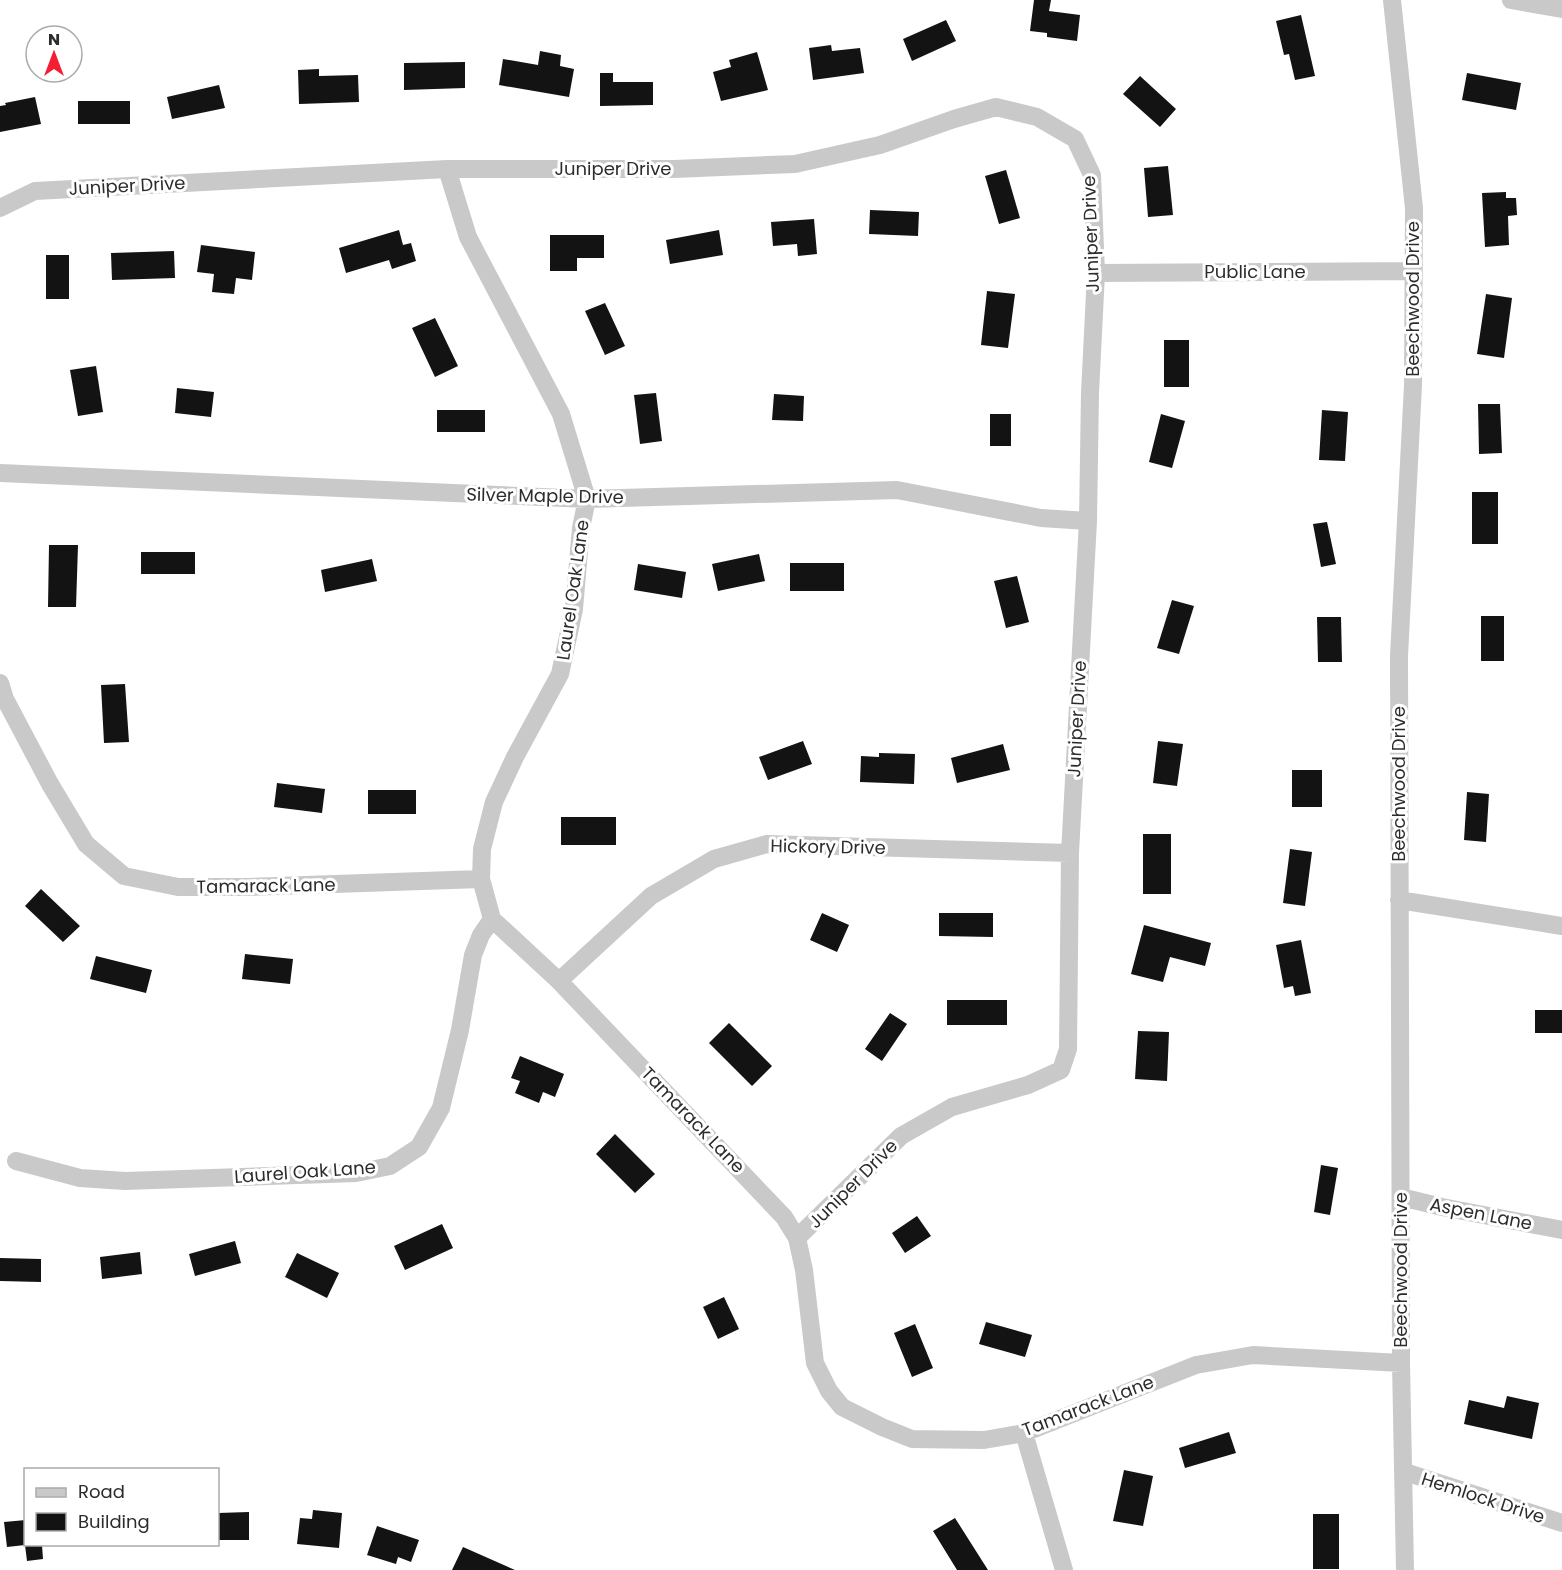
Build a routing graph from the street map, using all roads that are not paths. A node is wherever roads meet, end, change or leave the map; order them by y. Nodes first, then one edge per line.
1 (1392, 0) edge
2 (1512, 0) edge
3 (1562, 9) edge
4 (447, 170) junction
5 (0, 208) edge
6 (1414, 272) junction
7 (1096, 273) junction
8 (0, 473) edge
9 (587, 499) junction
10 (1088, 521) junction
11 (0, 683) edge
12 (1070, 853) junction
13 (481, 879) junction
14 (1399, 900) junction
15 (492, 919) junction
16 (1562, 926) edge
17 (559, 981) junction
18 (16, 1161) dead end
19 (1401, 1197) junction
20 (1562, 1230) edge
21 (797, 1238) junction
22 (1401, 1363) junction
23 (1024, 1433) junction
24 (1405, 1472) junction
25 (1562, 1523) edge
26 (1064, 1570) edge
27 (1406, 1570) edge

1 - 6 street, Beechwood Drive
2 - 3 street
4 - 5 street, Juniper Drive
4 - 7 street, Juniper Drive
4 - 9 street, Laurel Oak Lane
6 - 7 street, Public Lane
6 - 14 street, Beechwood Drive
7 - 10 street, Juniper Drive
8 - 9 street, Silver Maple Drive
9 - 10 street, Silver Maple Drive
9 - 13 street, Laurel Oak Lane
10 - 12 street, Juniper Drive
11 - 13 street, Tamarack Lane
12 - 17 street, Hickory Drive
12 - 21 street, Juniper Drive
13 - 15 street
14 - 16 street
14 - 19 street, Beechwood Drive
15 - 17 street, Tamarack Lane
15 - 18 street, Laurel Oak Lane
17 - 21 street, Tamarack Lane
19 - 20 street, Aspen Lane
19 - 22 street, Beechwood Drive
21 - 23 street, Tamarack Lane
22 - 23 street, Tamarack Lane
22 - 24 street, Beechwood Drive
23 - 26 street
24 - 25 street, Hemlock Drive
24 - 27 street, Beechwood Drive

